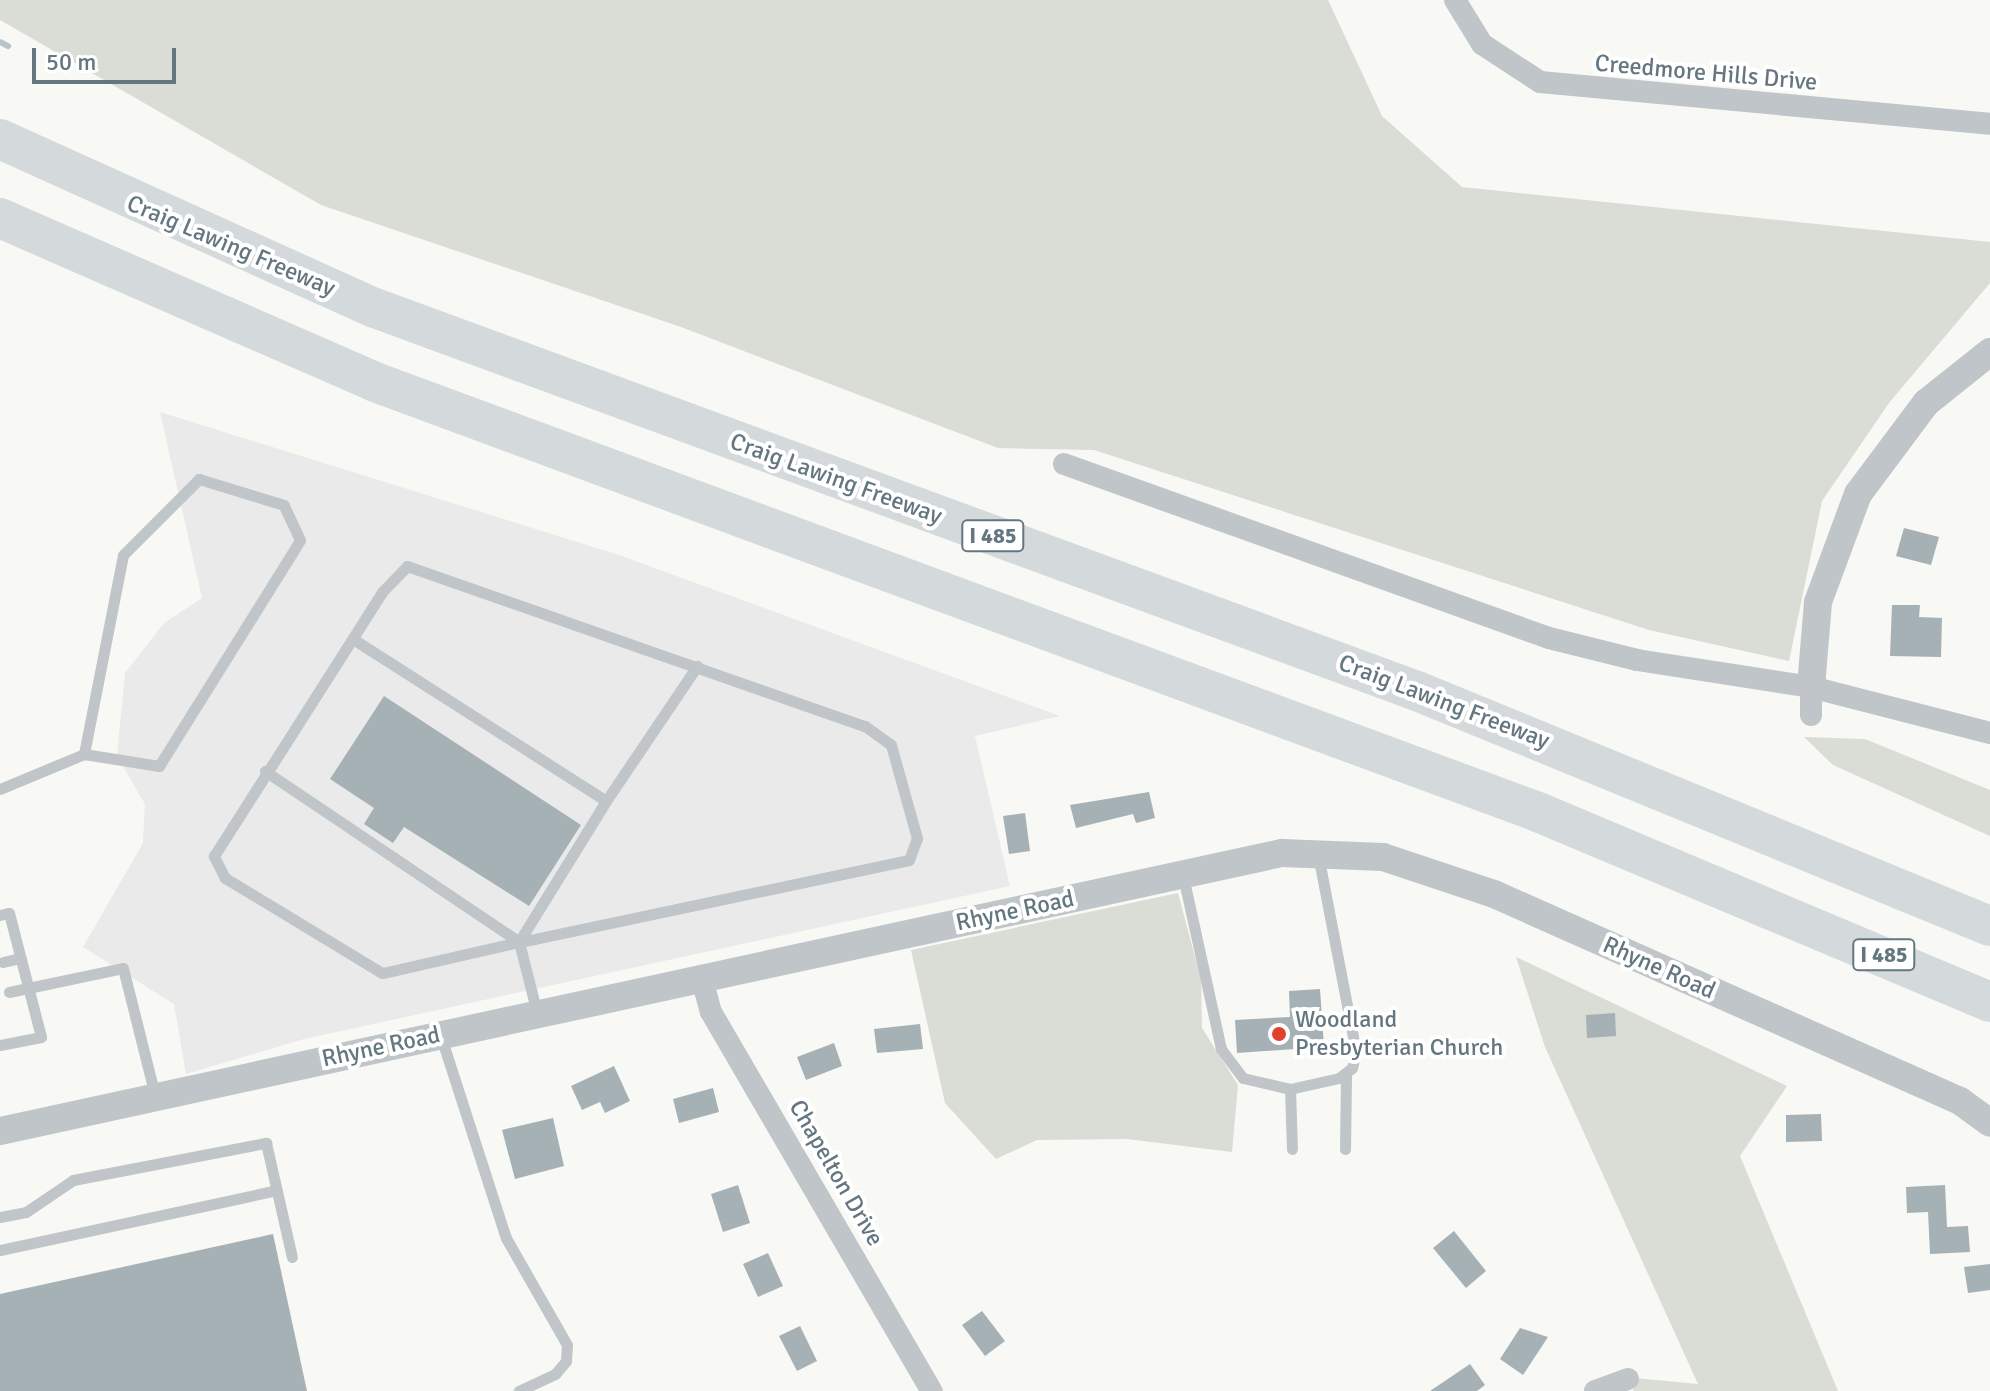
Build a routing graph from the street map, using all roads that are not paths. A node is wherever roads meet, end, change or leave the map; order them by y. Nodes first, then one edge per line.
1 (1455, 0) edge
2 (1990, 124) edge
3 (0, 139) edge
4 (0, 218) edge
5 (1990, 352) edge
6 (1064, 464) dead end
7 (353, 639) junction
8 (697, 666) junction
9 (1811, 687) junction
10 (1811, 715) dead end
11 (1990, 733) edge
12 (84, 754) junction
13 (265, 771) junction
14 (0, 789) edge
15 (606, 801) junction
16 (1318, 855) junction
17 (1183, 874) junction
18 (0, 915) edge
19 (1990, 926) edge
20 (519, 942) junction
21 (21, 958) junction
22 (3, 962) dead end
23 (702, 979) junction
24 (28, 987) junction
25 (9, 992) dead end
26 (1990, 1002) edge
27 (537, 1013) junction
28 (440, 1034) junction
29 (0, 1045) edge
30 (1346, 1073) junction
31 (1290, 1089) junction
32 (156, 1097) junction
33 (1990, 1123) edge
34 (0, 1131) edge
35 (1292, 1149) dead end
36 (1345, 1149) dead end
37 (277, 1190) junction
38 (0, 1217) edge
39 (0, 1250) edge
40 (292, 1257) dead end
41 (1628, 1379) dead end
42 (519, 1391) edge
43 (932, 1391) edge
44 (1595, 1391) edge

1 - 2 street, Creedmore Hills Drive
3 - 19 highway, Craig Lawing Freeway / I 485
4 - 26 highway, I 485
5 - 9 street
6 - 9 street
7 - 8 lane
7 - 13 lane
7 - 15 lane
8 - 15 lane
8 - 20 lane
9 - 10 street
9 - 11 street
12 - 12 lane
12 - 14 lane
13 - 20 lane
13 - 20 lane
15 - 20 lane
16 - 17 street, Rhyne Road
16 - 30 lane
16 - 33 street, Rhyne Road
17 - 23 street, Rhyne Road
17 - 31 lane
18 - 21 lane
20 - 27 lane
21 - 22 lane
21 - 24 lane
23 - 27 street, Rhyne Road
23 - 43 street, Chapelton Drive
24 - 25 lane
24 - 29 lane
24 - 32 lane
27 - 28 street, Rhyne Road
28 - 32 street, Rhyne Road
28 - 42 lane
30 - 31 lane
30 - 36 lane
31 - 35 lane
32 - 34 street, Rhyne Road
37 - 38 lane
37 - 39 lane
37 - 40 lane
41 - 44 street

